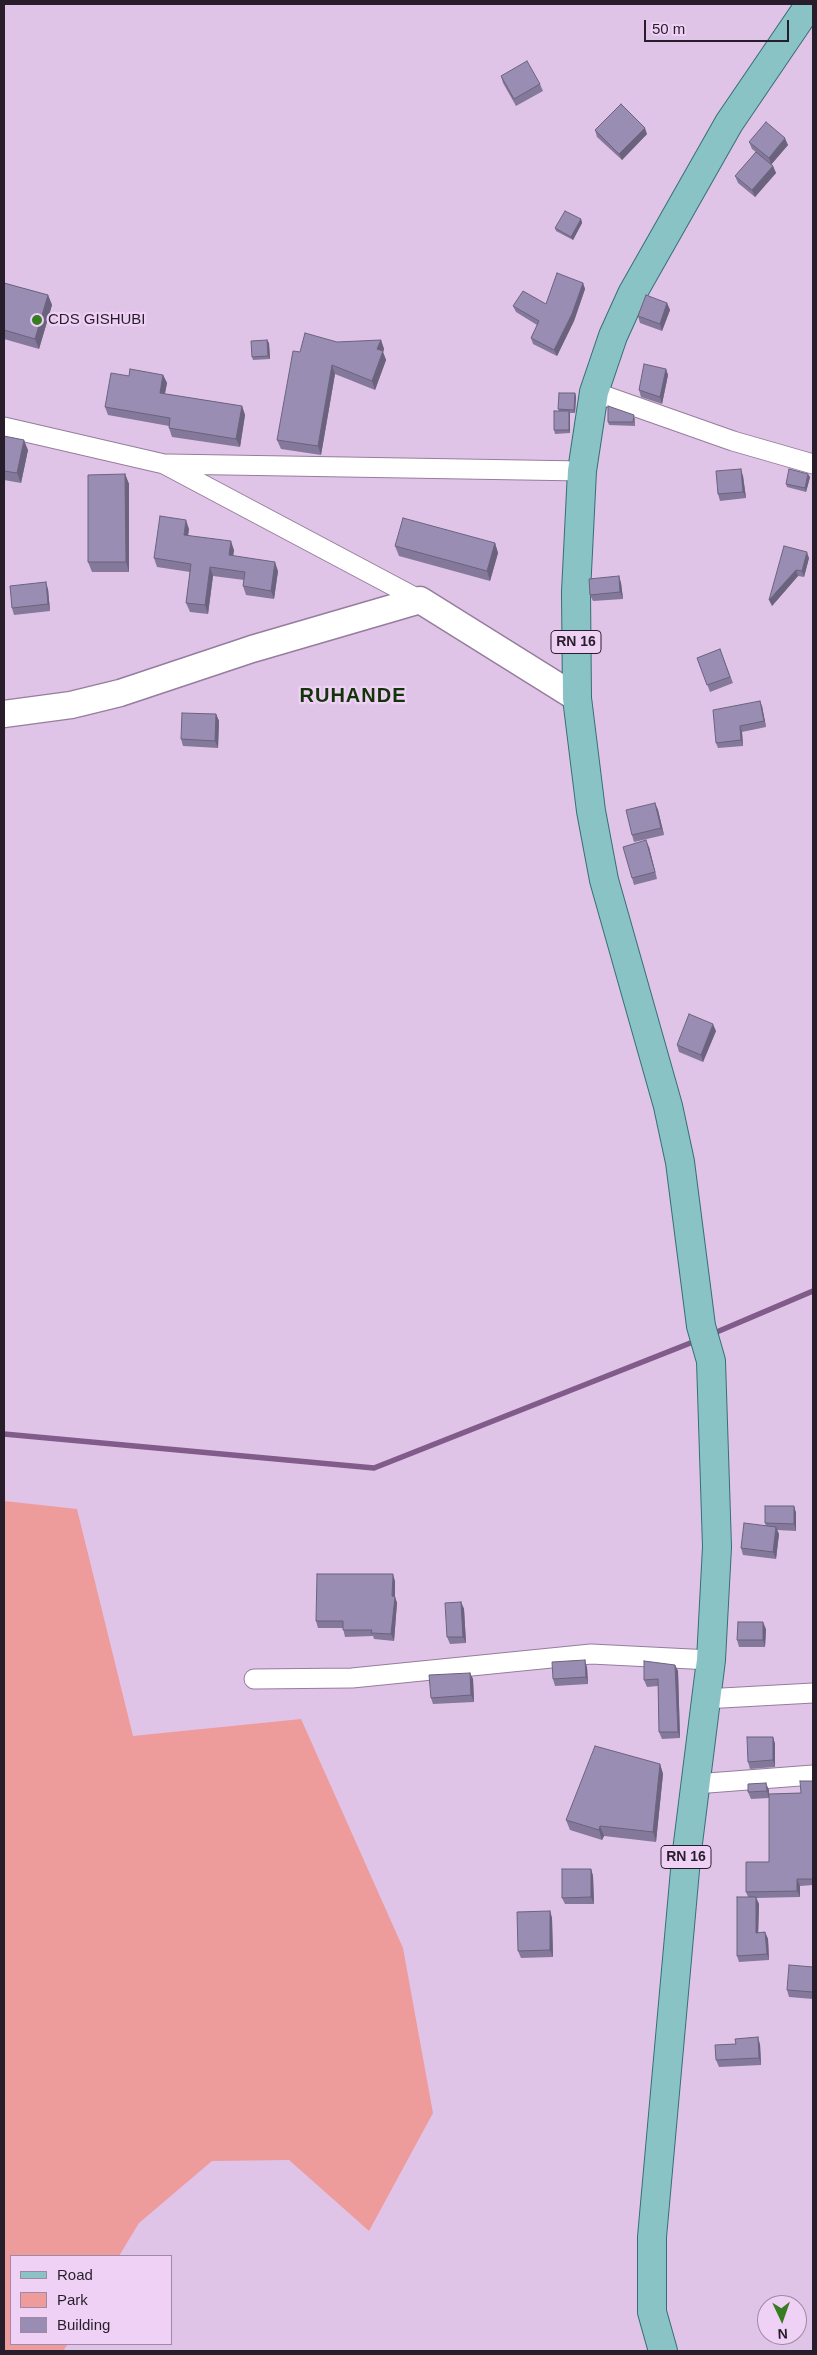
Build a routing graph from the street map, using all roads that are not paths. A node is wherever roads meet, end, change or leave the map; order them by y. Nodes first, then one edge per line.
1 (810, 4) edge
2 (594, 392) junction
3 (4, 427) edge
4 (164, 464) junction
5 (813, 464) edge
6 (582, 471) junction
7 (420, 600) junction
8 (577, 698) junction
9 (4, 714) edge
10 (710, 1660) junction
11 (254, 1679) dead end
12 (813, 1693) edge
13 (704, 1698) junction
14 (813, 1775) edge
15 (695, 1784) junction
16 (663, 2351) edge

1 - 2 main road, RN 16
2 - 5 street
2 - 6 main road, RN 16
3 - 4 street
4 - 6 street
4 - 7 street
6 - 8 main road, RN 16
7 - 8 main road
7 - 9 main road
8 - 10 main road, RN 16
10 - 11 street
10 - 13 main road, RN 16
12 - 13 street
13 - 15 main road, RN 16
14 - 15 street
15 - 16 main road, RN 16

